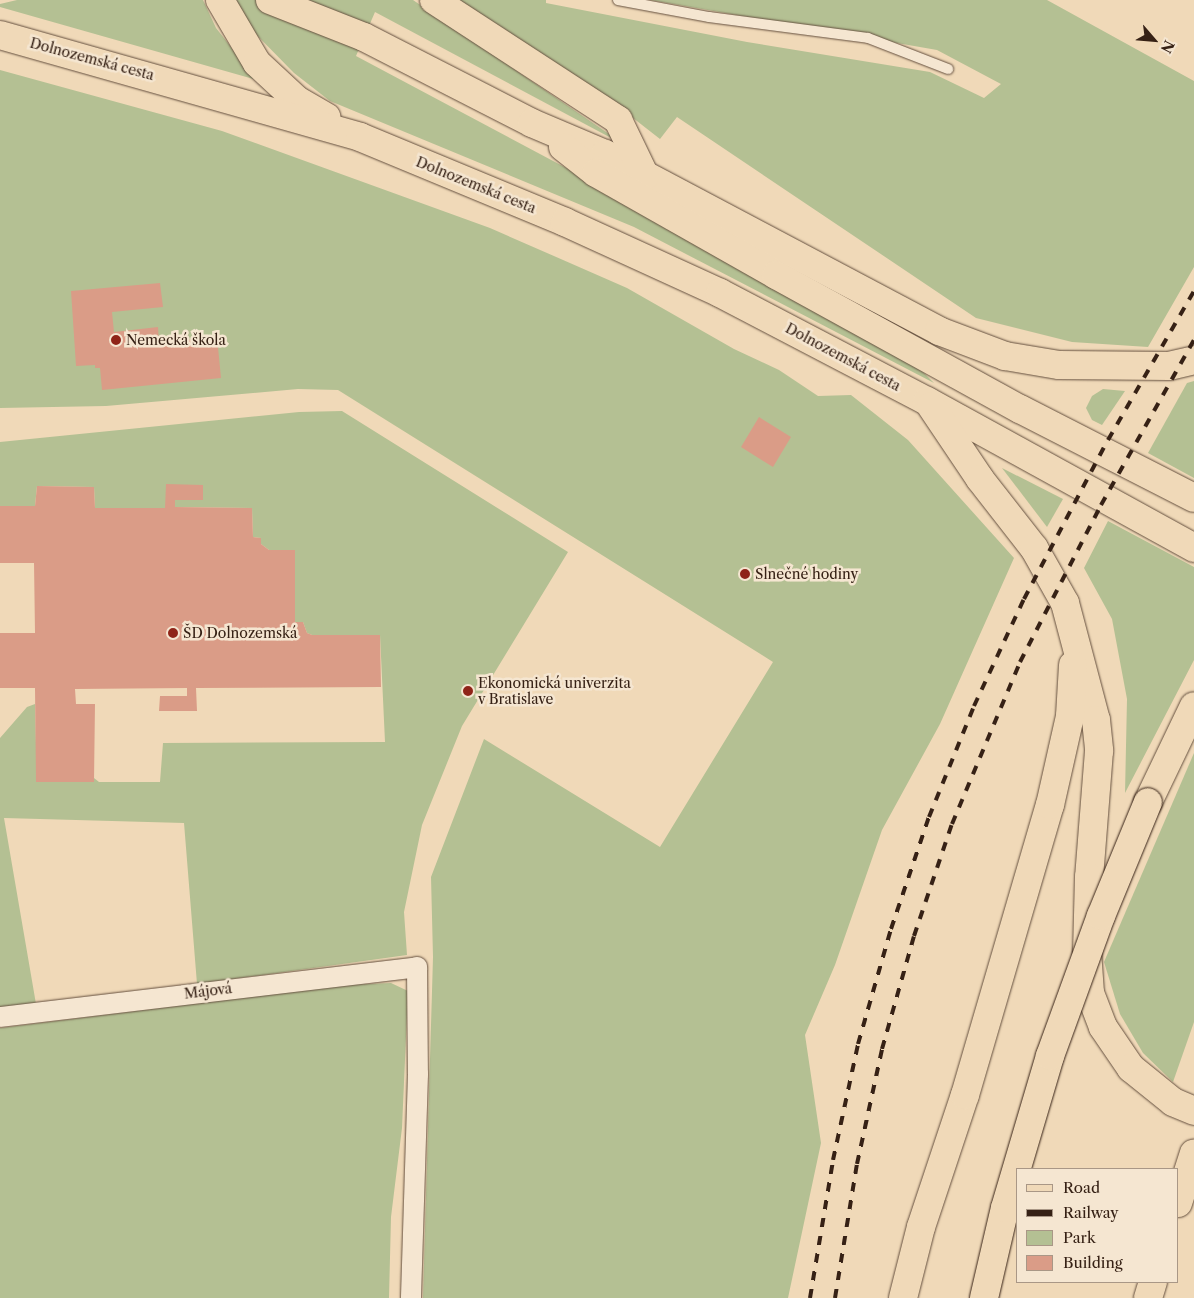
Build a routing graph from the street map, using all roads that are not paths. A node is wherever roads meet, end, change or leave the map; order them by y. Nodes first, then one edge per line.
1 (220, 0) edge
2 (270, 0) edge
3 (434, 0) edge
4 (618, 0) edge
5 (0, 35) edge
6 (948, 68) dead end
7 (532, 123) junction
8 (360, 137) junction
9 (646, 176) junction
10 (1194, 360) edge
11 (927, 401) junction
12 (1194, 498) edge
13 (1194, 548) edge
14 (1072, 636) junction
15 (1194, 706) edge
16 (0, 1017) edge
17 (1194, 1111) edge
18 (1194, 1153) edge
19 (1017, 1168) edge
20 (1016, 1171) edge
21 (1179, 1199) edge
22 (1154, 1283) edge
23 (410, 1298) edge
24 (903, 1298) edge
25 (984, 1298) edge
26 (1148, 1298) edge

1 - 8 main road
2 - 7 main road
3 - 9 main road
4 - 6 lane
5 - 8 main road, Dolnozemská cesta
7 - 9 main road
7 - 12 main road
8 - 11 main road, Dolnozemská cesta
9 - 10 main road
11 - 13 main road, Dolnozemská cesta
11 - 14 main road
14 - 17 main road
14 - 24 main road
15 - 19 main road, bridge
16 - 23 street, Májová
18 - 21 main road
20 - 25 main road, bridge
22 - 26 main road

